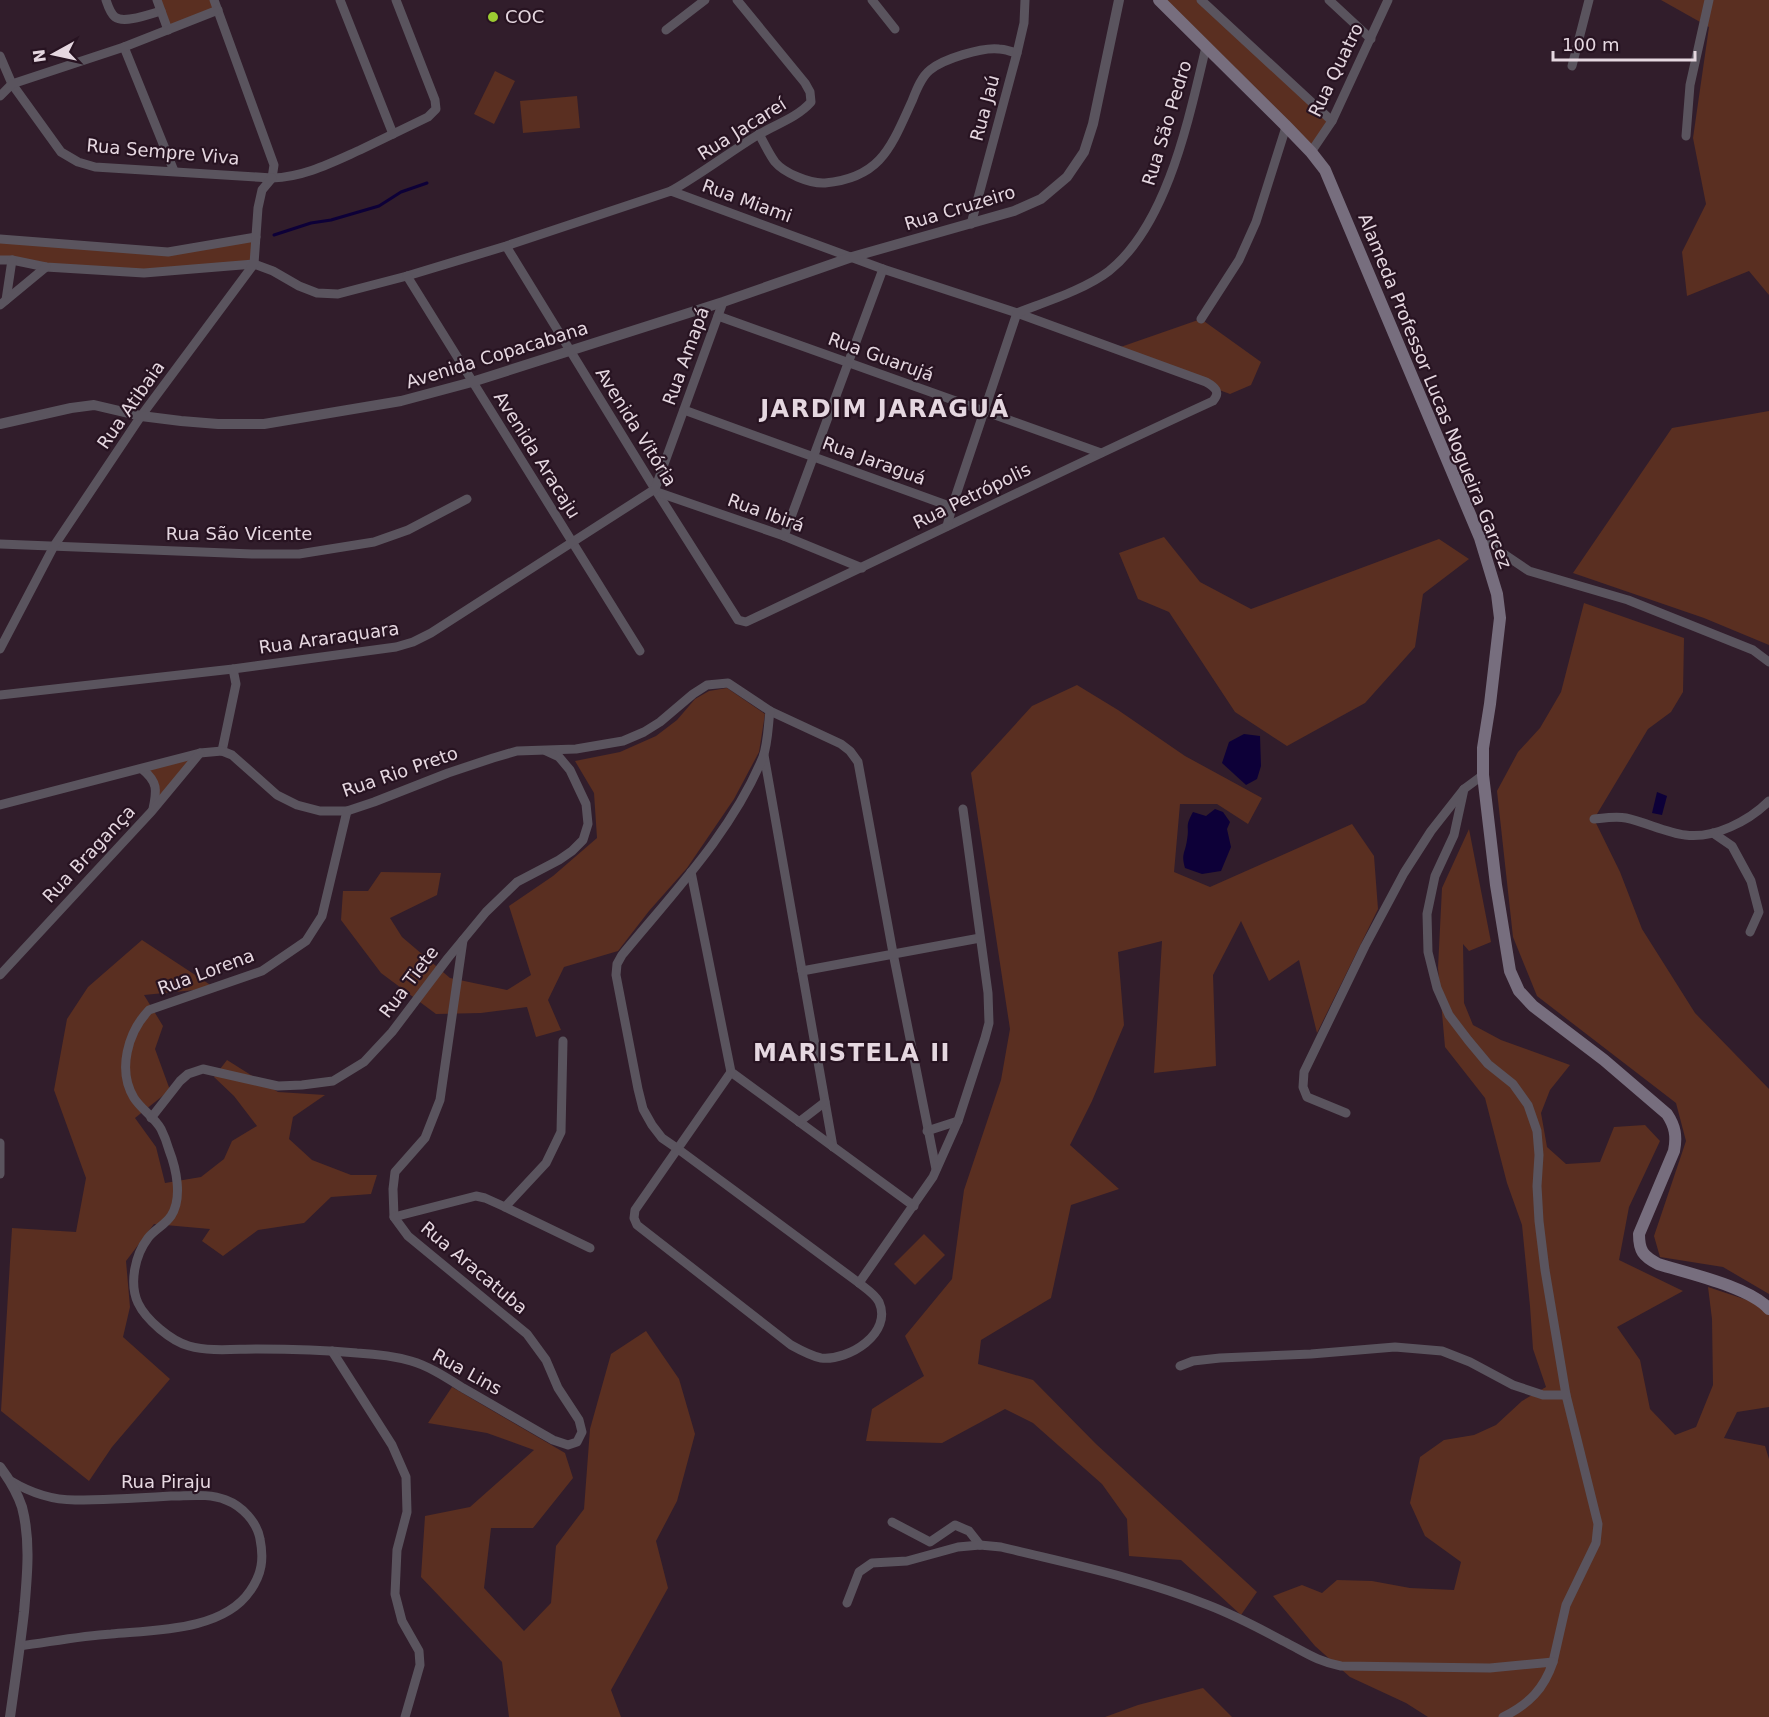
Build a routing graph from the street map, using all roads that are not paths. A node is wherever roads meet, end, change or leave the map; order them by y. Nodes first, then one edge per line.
1 (106, 0) edge
2 (157, 0) edge
3 (214, 0) edge
4 (340, 0) edge
5 (396, 0) edge
6 (705, 0) edge
7 (737, 0) edge
8 (872, 0) edge
9 (1025, 0) edge
10 (1159, 0) edge
11 (1201, 0) edge
12 (1329, 0) edge
13 (1388, 0) edge
14 (1589, 0) edge
15 (1709, 0) edge
16 (1120, 1) edge
17 (218, 10) junction
18 (161, 11) junction
19 (895, 29) dead end
20 (168, 30) junction
21 (666, 30) dead end
22 (1371, 39) junction
23 (124, 47) junction
24 (1206, 47) junction
25 (1017, 53) junction
26 (0, 56) edge
27 (1572, 66) dead end
28 (12, 84) junction
29 (0, 96) edge
30 (1332, 121) junction
31 (1286, 127) junction
32 (393, 134) junction
33 (759, 134) junction
34 (1686, 136) dead end
35 (1311, 152) junction
36 (174, 171) junction
37 (272, 178) junction
38 (671, 191) junction
39 (971, 224) junction
40 (256, 237) junction
41 (0, 238) edge
42 (506, 246) junction
43 (852, 257) junction
44 (0, 260) edge
45 (12, 260) junction
46 (254, 264) junction
47 (46, 267) junction
48 (883, 269) junction
49 (406, 276) junction
50 (3, 302) edge
51 (723, 302) junction
52 (1017, 313) junction
53 (718, 316) junction
54 (1201, 319) dead end
55 (570, 351) junction
56 (848, 362) junction
57 (472, 382) junction
58 (1216, 397) joint
59 (684, 410) junction
60 (985, 411) junction
61 (141, 416) junction
62 (0, 424) edge
63 (1101, 453) junction
64 (813, 457) junction
65 (656, 490) junction
66 (467, 499) dead end
67 (952, 507) junction
68 (947, 526) junction
69 (784, 536) junction
70 (1480, 538) junction
71 (572, 542) junction
72 (0, 544) edge
73 (54, 546) junction
74 (862, 568) junction
75 (741, 622) joint
76 (0, 649) edge
77 (640, 651) dead end
78 (1769, 662) edge
79 (233, 669) junction
80 (0, 695) edge
81 (770, 711) junction
82 (544, 750) junction
83 (222, 752) junction
84 (200, 753) junction
85 (764, 755) junction
86 (142, 769) junction
87 (1483, 775) junction
88 (1464, 789) junction
89 (1769, 801) edge
90 (0, 805) edge
91 (963, 809) dead end
92 (152, 811) junction
93 (347, 811) junction
94 (1594, 819) dead end
95 (1713, 833) junction
96 (691, 872) junction
97 (1750, 932) dead end
98 (980, 938) junction
99 (464, 939) junction
100 (893, 953) junction
101 (802, 971) junction
102 (0, 975) edge
103 (563, 1041) dead end
104 (731, 1072) junction
105 (825, 1101) junction
106 (1346, 1113) dead end
107 (151, 1118) junction
108 (958, 1120) junction
109 (799, 1122) junction
110 (927, 1131) junction
111 (0, 1143) edge
112 (833, 1147) junction
113 (678, 1149) junction
114 (936, 1169) junction
115 (0, 1174) edge
116 (914, 1206) junction
117 (506, 1207) junction
118 (394, 1217) junction
119 (590, 1248) dead end
120 (859, 1282) junction
121 (1769, 1308) edge
122 (332, 1351) junction
123 (1180, 1366) dead end
124 (1566, 1395) junction
125 (578, 1442) joint
126 (0, 1467) edge
127 (10, 1481) junction
128 (892, 1522) dead end
129 (980, 1545) junction
130 (848, 1603) dead end
131 (20, 1646) junction
132 (1553, 1662) junction
133 (10, 1717) edge
134 (405, 1717) edge
135 (1503, 1717) edge

1 - 18 street
2 - 18 street
3 - 17 street
4 - 32 street
5 - 32 street, Rua Sempre Viva
6 - 21 street
7 - 33 street, Rua Jacareí
8 - 19 street
9 - 25 street, Rua Jaú
10 - 24 main road, Alameda Professor Lucas Nogueira Garcez
11 - 30 street
12 - 22 street
13 - 22 street, Rua Quatro
14 - 27 street
15 - 34 street
16 - 39 street, Rua Cruzeiro
17 - 20 street
17 - 37 street
18 - 20 street
20 - 23 street
22 - 30 street, Rua Quatro
23 - 28 street
23 - 36 street
24 - 31 main road, Alameda Professor Lucas Nogueira Garcez
24 - 52 street, Rua São Pedro
25 - 33 street
25 - 39 street, Rua Jaú
26 - 28 street, Rua Sempre Viva
28 - 29 street
28 - 36 street, Rua Sempre Viva
30 - 35 street, Rua Quatro
31 - 35 main road, Alameda Professor Lucas Nogueira Garcez
31 - 54 street
32 - 37 street, Rua Sempre Viva
33 - 38 street, Rua Jacareí
35 - 70 main road, Alameda Professor Lucas Nogueira Garcez
36 - 37 street, Rua Sempre Viva
37 - 40 street
38 - 42 street
38 - 43 street, Rua Miami
39 - 43 street, Rua Cruzeiro
40 - 41 street
40 - 46 street
42 - 49 street
42 - 55 street, Avenida Vitória
43 - 48 street, Rua Miami
43 - 51 street, Avenida Copacabana
44 - 45 street
45 - 47 street
45 - 50 street
46 - 47 street
46 - 49 street
46 - 61 street, Rua Atibaia
47 - 50 street
48 - 52 street, Rua Miami
48 - 56 street
49 - 57 street, Avenida Aracaju
51 - 53 street, Rua Amapá
51 - 55 street, Avenida Copacabana
52 - 58 street, Rua Miami
52 - 60 street
53 - 56 street, Rua Guarujá
53 - 59 street, Rua Amapá
55 - 57 street, Avenida Copacabana
55 - 65 street, Avenida Vitória
56 - 60 street, Rua Guarujá
56 - 64 street
57 - 61 street, Avenida Copacabana
57 - 71 street, Avenida Aracaju
58 - 63 street, Rua Petrópolis
59 - 64 street, Rua Jaraguá
59 - 65 street, Rua Amapá
60 - 63 street, Rua Guarujá
60 - 67 street
61 - 62 street
61 - 73 street, Rua Atibaia
63 - 68 street, Rua Petrópolis
64 - 67 street, Rua Jaraguá
64 - 69 street
65 - 69 street, Rua Ibirá
65 - 71 street, Rua Araraquara
65 - 75 street, Avenida Vitória
66 - 73 street, Rua São Vicente
67 - 68 street
68 - 74 street, Rua Petrópolis
69 - 74 street, Rua Ibirá
70 - 78 street
70 - 87 main road, Alameda Professor Lucas Nogueira Garcez
71 - 77 street, Avenida Aracaju
71 - 79 street, Rua Araraquara
72 - 73 street, Rua São Vicente
73 - 76 street, Rua Atibaia
74 - 75 street, Rua Petrópolis
79 - 80 street, Rua Araraquara
79 - 83 street
81 - 82 street, Rua Rio Preto
81 - 85 street
81 - 100 street
82 - 93 street, Rua Rio Preto
82 - 99 street, Rua Tiete
83 - 84 street
83 - 93 street, Rua Rio Preto
84 - 86 street
84 - 92 street, Rua Bragança
85 - 96 street
85 - 101 street
86 - 90 street
86 - 92 street
87 - 88 street
87 - 121 main road, Alameda Professor Lucas Nogueira Garcez
88 - 106 street
88 - 124 street
89 - 95 street
91 - 98 street
92 - 102 street, Rua Bragança
93 - 107 street, Rua Lorena
94 - 95 street
95 - 97 street
96 - 104 street
96 - 113 street
98 - 100 street
98 - 108 street
99 - 107 street, Rua Tiete
99 - 118 street
100 - 101 street
100 - 110 street
101 - 105 street
103 - 117 street
104 - 109 street
104 - 113 street
105 - 109 street
105 - 112 street
107 - 122 street, Rua Lorena
108 - 110 street
108 - 114 street
109 - 112 street
110 - 114 street
111 - 115 street
112 - 116 street
113 - 120 street
113 - 120 street
114 - 116 street
116 - 120 street
117 - 118 street
117 - 119 street
118 - 125 street, Rua Aracatuba
122 - 125 street, Rua Lins
122 - 134 street
123 - 124 street
124 - 132 street
126 - 127 street
127 - 131 street
127 - 131 street, Rua Piraju
128 - 129 street
129 - 130 street
129 - 132 street
131 - 133 street
132 - 135 street

